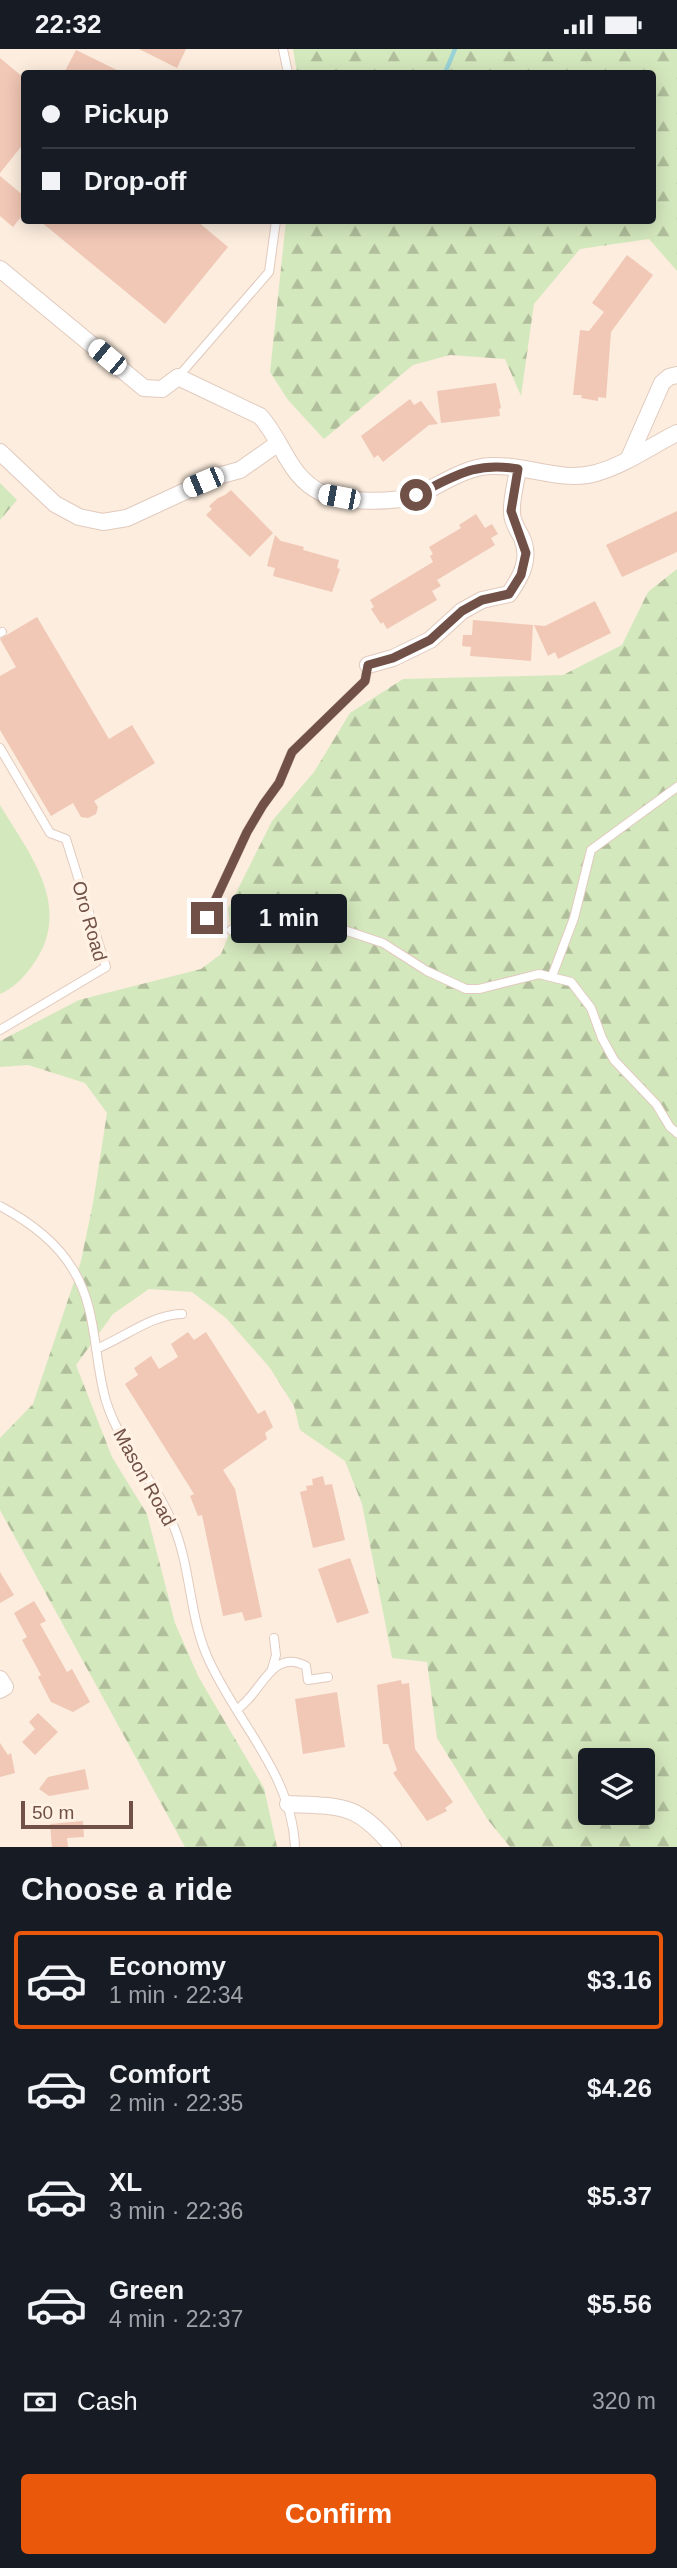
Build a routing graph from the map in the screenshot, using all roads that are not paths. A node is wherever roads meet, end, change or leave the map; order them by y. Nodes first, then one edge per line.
1 (283, 49) edge
2 (287, 70) edge
3 (276, 224) edge
4 (0, 269) edge
5 (677, 375) edge
6 (178, 377) junction
7 (677, 433) edge
8 (277, 444) junction
9 (0, 452) edge
10 (629, 458) junction
11 (518, 469) junction
12 (368, 665) joint
13 (0, 748) edge
14 (677, 787) edge
15 (207, 918) dead end
16 (231, 930) dead end
17 (552, 976) junction
18 (0, 1030) edge
19 (677, 1133) edge
20 (0, 1206) edge
21 (183, 1314) dead end
22 (96, 1349) junction
23 (274, 1638) dead end
24 (272, 1669) junction
25 (328, 1677) dead end
26 (0, 1679) edge
27 (0, 1690) edge
28 (237, 1709) junction
29 (288, 1804) junction
30 (295, 1847) edge
31 (393, 1847) edge

1 - 2 lane
3 - 6 lane
4 - 6 street
5 - 10 street
6 - 8 street
7 - 10 street
8 - 9 street
8 - 11 street
10 - 11 street
11 - 12 street
12 - 15 lane
13 - 18 lane, Oro Road
14 - 17 lane
16 - 17 lane
17 - 19 lane
20 - 22 lane, Mason Road
21 - 22 lane
22 - 28 lane, Mason Road
23 - 24 lane
24 - 25 lane
24 - 28 lane
26 - 27 street
28 - 29 lane, Mason Road
29 - 30 lane, Mason Road
29 - 31 street

